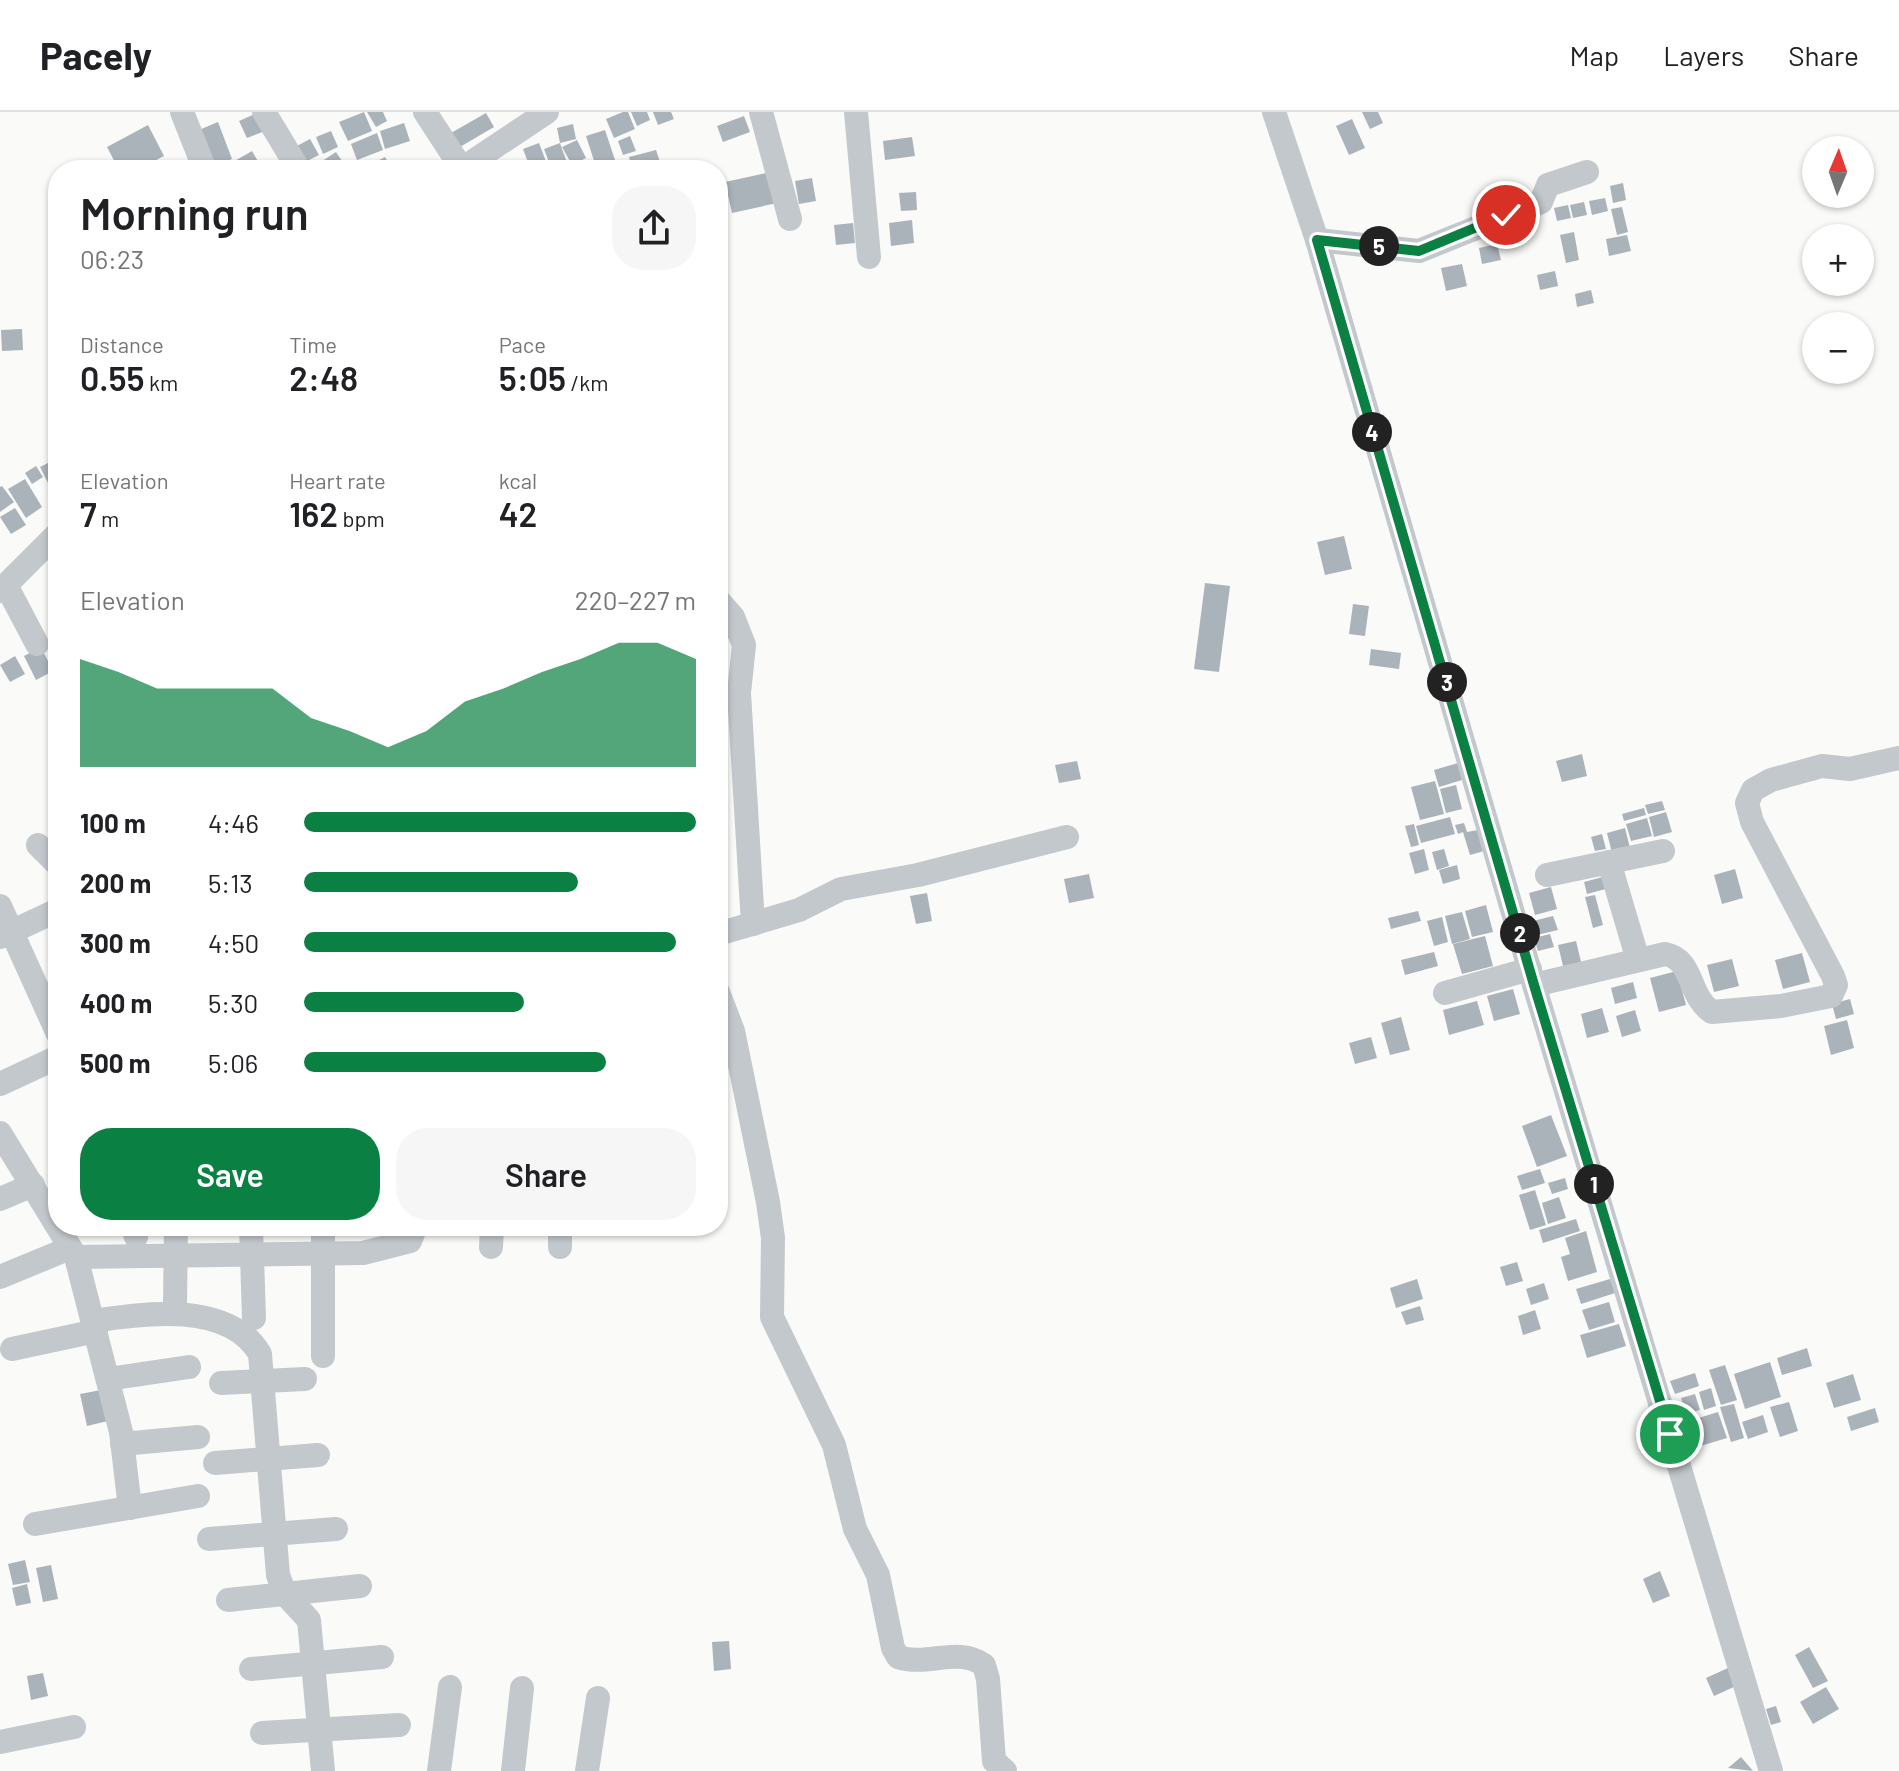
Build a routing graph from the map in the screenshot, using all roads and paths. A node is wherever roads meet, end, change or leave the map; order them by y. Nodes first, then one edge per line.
1 (182, 112) edge
2 (264, 112) edge
3 (425, 112) edge
4 (547, 112) edge
5 (761, 112) edge
6 (856, 112) edge
7 (1274, 112) edge
8 (201, 160) edge
9 (293, 160) edge
10 (455, 160) edge
11 (475, 160) edge
12 (1587, 172) dead end
13 (790, 219) dead end
14 (1317, 240) junction
15 (869, 257) dead end
16 (48, 543) edge
17 (3, 588) edge
18 (728, 611) edge
19 (37, 644) dead end
20 (1899, 758) edge
21 (1067, 837) dead end
22 (38, 845) dead end
23 (1663, 851) dead end
24 (48, 855) edge
25 (1609, 862) junction
26 (1547, 875) dead end
27 (0, 906) edge
28 (48, 915) edge
29 (753, 924) junction
30 (728, 931) edge
31 (6, 934) edge
32 (1638, 960) junction
33 (1532, 977) junction
34 (1445, 993) dead end
35 (48, 1015) edge
36 (728, 1018) edge
37 (48, 1061) edge
38 (0, 1083) edge
39 (0, 1133) edge
40 (45, 1198) edge
41 (0, 1199) edge
42 (64, 1236) edge
43 (176, 1236) edge
44 (252, 1236) edge
45 (323, 1236) edge
46 (412, 1236) edge
47 (73, 1253) junction
48 (323, 1253) junction
49 (254, 1254) junction
50 (176, 1255) junction
51 (0, 1277) edge
52 (175, 1304) dead end
53 (254, 1318) dead end
54 (94, 1326) junction
55 (12, 1349) dead end
56 (323, 1356) dead end
57 (189, 1367) dead end
58 (108, 1379) junction
59 (305, 1379) dead end
60 (264, 1381) junction
61 (221, 1383) dead end
62 (198, 1437) dead end
63 (122, 1444) junction
64 (318, 1455) dead end
65 (270, 1459) junction
66 (215, 1463) dead end
67 (198, 1496) dead end
68 (130, 1508) junction
69 (35, 1524) dead end
70 (336, 1529) dead end
71 (275, 1535) junction
72 (209, 1539) dead end
73 (360, 1586) dead end
74 (285, 1594) junction
75 (228, 1600) dead end
76 (382, 1657) dead end
77 (314, 1663) junction
78 (251, 1669) dead end
79 (450, 1687) dead end
80 (522, 1688) dead end
81 (598, 1698) dead end
82 (399, 1725) dead end
83 (74, 1727) dead end
84 (319, 1729) junction
85 (262, 1733) dead end
86 (0, 1742) edge
87 (323, 1771) edge
88 (439, 1771) edge
89 (513, 1771) edge
90 (587, 1771) edge
91 (1005, 1771) edge
92 (1771, 1771) edge

1 - 8 street
2 - 9 street
3 - 10 street
4 - 11 street
5 - 13 street
6 - 15 street
7 - 14 street
12 - 14 street
14 - 33 street
16 - 17 street
17 - 19 street
18 - 29 street
20 - 32 street
21 - 29 street
22 - 24 street
23 - 25 street
25 - 26 street
25 - 32 street
27 - 31 street
28 - 31 street
29 - 30 street
31 - 35 street
32 - 33 street
33 - 34 street
33 - 92 street
36 - 91 street
37 - 38 street
39 - 40 street
40 - 41 street
42 - 47 street
43 - 50 street
44 - 49 street
45 - 48 street
46 - 48 street
47 - 50 street
47 - 51 street
47 - 54 street
48 - 49 street
48 - 56 street
49 - 50 street
49 - 53 street
50 - 52 street
54 - 55 street
54 - 58 street
54 - 60 street
57 - 58 street
58 - 63 street
59 - 60 street
60 - 61 street
60 - 65 street
62 - 63 street
63 - 68 street
64 - 65 street
65 - 66 street
65 - 71 street
67 - 68 street
68 - 69 street
70 - 71 street
71 - 72 street
71 - 74 street
73 - 74 street
74 - 75 street
74 - 77 street
76 - 77 street
77 - 78 street
77 - 84 street
79 - 88 street
80 - 89 street
81 - 90 street
82 - 84 street
83 - 86 street
84 - 85 street
84 - 87 street

